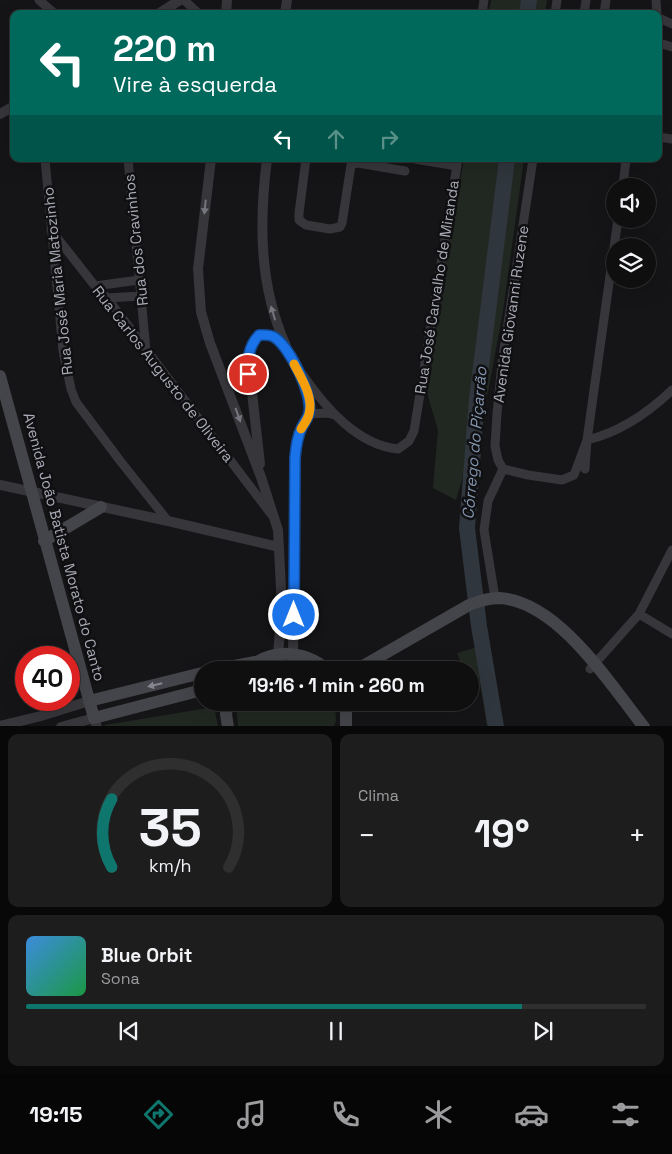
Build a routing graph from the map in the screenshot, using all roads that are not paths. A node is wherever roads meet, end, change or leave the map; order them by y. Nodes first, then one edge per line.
1 (39, 0) edge
2 (180, 0) edge
3 (184, 0) edge
4 (50, 10) edge
5 (164, 10) edge
6 (195, 10) edge
7 (45, 162) edge
8 (128, 162) edge
9 (210, 162) edge
10 (267, 162) edge
11 (306, 162) edge
12 (358, 162) edge
13 (358, 162) edge
14 (457, 162) edge
15 (533, 162) edge
16 (626, 162) edge
17 (405, 171) dead end
18 (623, 178) edge
19 (617, 228) edge
20 (51, 230) junction
21 (139, 280) junction
22 (95, 286) junction
23 (141, 296) junction
24 (107, 298) junction
25 (146, 350) junction
26 (292, 358) junction
27 (0, 376) edge
28 (672, 390) edge
29 (309, 414) junction
30 (336, 415) junction
31 (587, 440) junction
32 (503, 469) junction
33 (585, 469) dead end
34 (261, 477) junction
35 (0, 485) edge
36 (32, 492) junction
37 (101, 507) junction
38 (274, 518) junction
39 (168, 521) junction
40 (44, 541) junction
41 (279, 547) junction
42 (672, 550) edge
43 (489, 601) junction
44 (470, 608) junction
45 (639, 614) junction
46 (672, 634) edge
47 (278, 654) junction
48 (293, 655) junction
49 (262, 661) edge
50 (317, 661) edge
51 (373, 661) edge
52 (385, 661) edge
53 (593, 667) junction
54 (194, 675) edge
55 (194, 692) edge
56 (89, 701) junction
57 (226, 711) edge
58 (347, 711) edge
59 (96, 722) edge
60 (0, 726) edge
61 (61, 726) edge
62 (228, 726) edge
63 (346, 726) edge
64 (636, 726) edge
65 (644, 726) edge

1 - 4 street
2 - 5 street
3 - 6 street
7 - 20 street, Rua José Maria Matozinho
8 - 21 street, Rua dos Cravinhos
9 -> 34 street
26 -> 10 street
11 - 12 street
13 - 17 street
14 - 30 street, Rua José Carvalho de Miranda
15 - 32 street, Avenida Giovanni Ruzene
16 - 18 street
19 - 31 street
20 - 22 street, Rua Carlos Augusto de Oliveira
20 - 39 street, Rua José Maria Matozinho
21 - 22 street
21 - 23 street, Rua dos Cravinhos
22 - 24 street, Rua Carlos Augusto de Oliveira
23 - 24 street
23 - 25 street, Rua dos Cravinhos
24 - 25 street, Rua Carlos Augusto de Oliveira
25 - 38 street, Rua Carlos Augusto de Oliveira
26 - 29 street
26 - 30 street
26 - 34 street
27 - 36 main road, Avenida João Batista Morato do Canto
28 - 31 street
29 - 30 street
29 - 48 street
31 - 32 street
31 - 33 street
32 - 43 street
34 - 38 street
35 - 36 street
36 - 37 street
36 - 40 main road, Avenida João Batista Morato do Canto
37 - 39 street
37 - 40 main road
38 - 41 street
39 - 41 street
40 - 56 main road, Avenida João Batista Morato do Canto
41 - 47 street
42 - 45 street
43 - 44 main road
43 - 53 main road
44 - 51 main road
44 - 52 main road
45 - 46 street
45 - 53 street
47 - 48 main road
47 - 49 main road
48 - 50 main road
53 - 64 main road
53 - 65 main road
54 -> 56 main road
55 - 59 main road
56 - 59 main road, Avenida João Batista Morato do Canto
56 - 60 street
57 - 62 main road
58 - 63 main road
59 - 61 street

